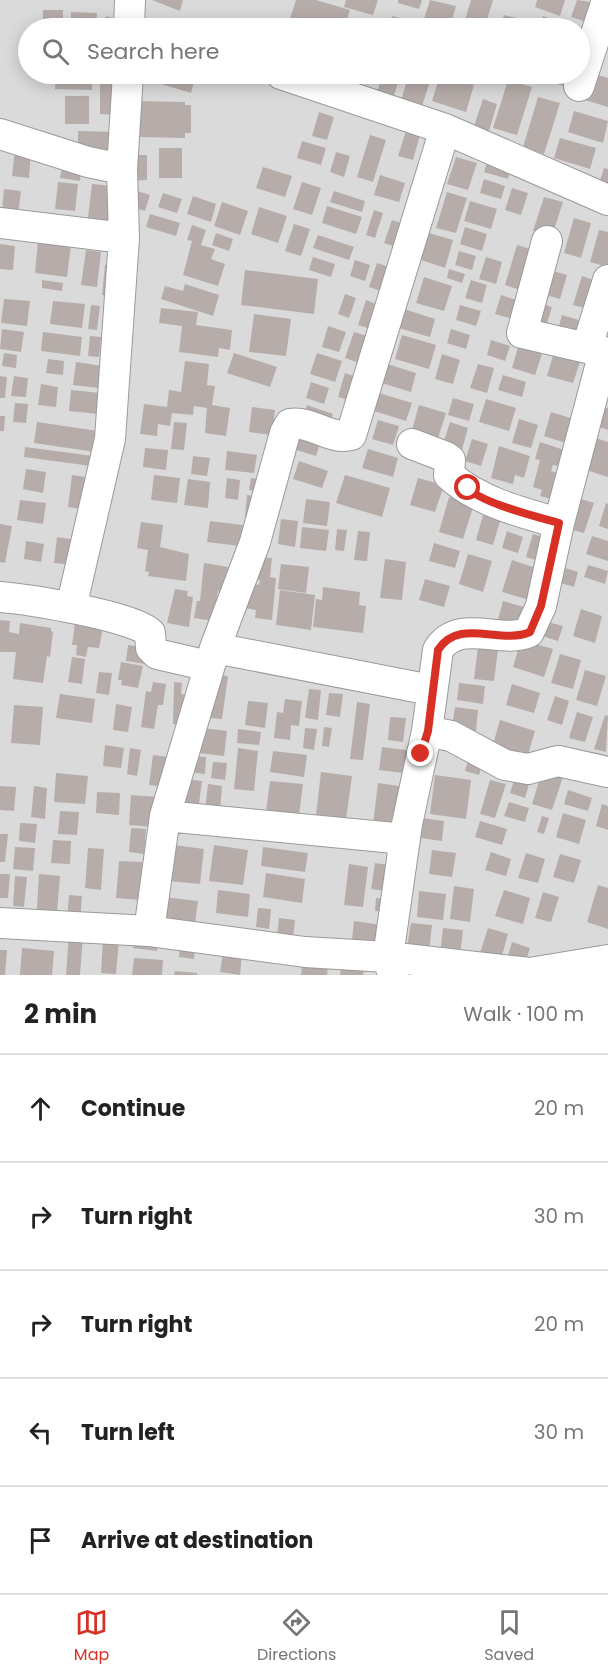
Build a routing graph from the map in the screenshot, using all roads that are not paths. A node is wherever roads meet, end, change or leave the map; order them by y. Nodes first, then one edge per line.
1 (130, 0) edge
2 (607, 0) edge
3 (129, 18) edge
4 (599, 51) edge
5 (590, 67) edge
6 (127, 84) edge
7 (310, 84) edge
8 (446, 129) junction
9 (0, 134) edge
10 (122, 169) junction
11 (608, 200) edge
12 (0, 223) edge
13 (124, 238) junction
14 (547, 241) dead end
15 (608, 280) edge
16 (600, 350) edge
17 (412, 444) dead end
18 (559, 523) junction
19 (0, 597) edge
20 (71, 608) junction
21 (212, 657) junction
22 (431, 690) junction
23 (428, 731) junction
24 (608, 772) edge
25 (165, 816) junction
26 (405, 839) junction
27 (0, 922) edge
28 (148, 931) junction
29 (608, 960) edge
30 (390, 966) edge

1 - 3 street
2 - 4 street
4 - 5 street
6 - 10 street
7 - 8 street
8 - 11 street
8 - 21 street
9 - 10 street
10 - 13 street
12 - 13 street
13 - 20 street
14 - 16 street
15 - 16 street
16 - 18 street
17 - 18 street
18 - 22 street
19 - 20 street
20 - 21 street
21 - 22 street
21 - 25 street
22 - 23 street
23 - 24 street
23 - 26 street
25 - 26 street
25 - 28 street
26 - 30 street
27 - 28 street
28 - 30 street
29 - 30 street

